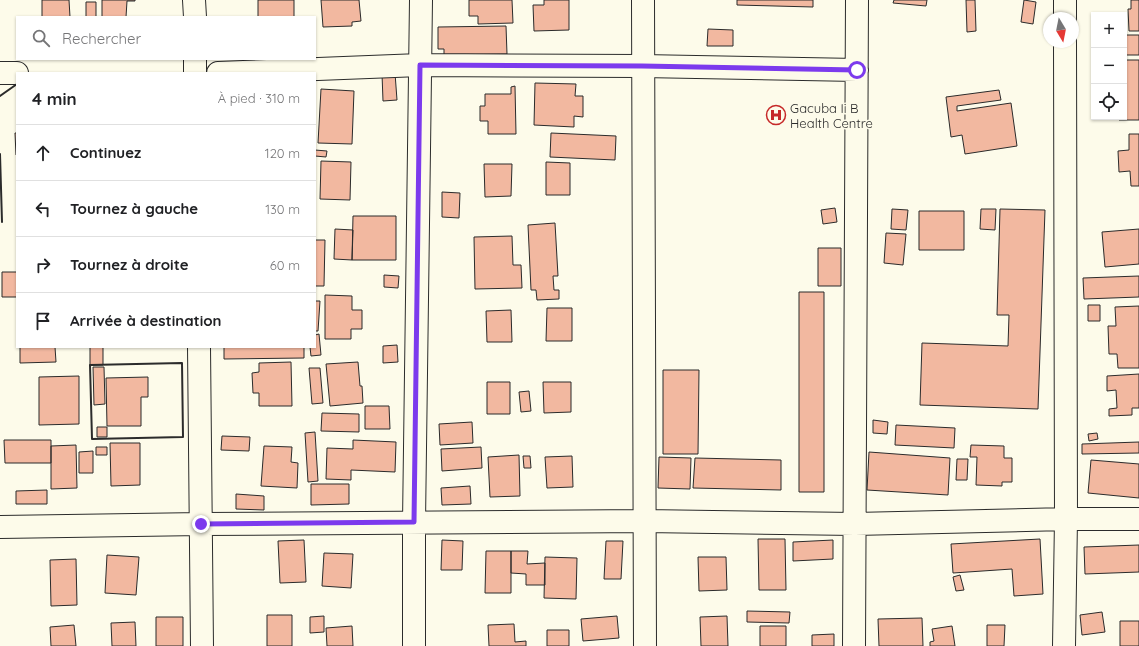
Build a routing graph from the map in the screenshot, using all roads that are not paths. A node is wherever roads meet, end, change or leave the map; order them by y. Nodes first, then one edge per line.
1 (194, 0) edge
2 (421, 0) edge
3 (643, 0) edge
4 (857, 0) edge
5 (1065, 0) edge
6 (1065, 12) edge
7 (195, 16) edge
8 (1065, 48) edge
9 (195, 60) edge
10 (420, 65) junction
11 (642, 66) junction
12 (857, 70) junction
13 (195, 72) edge
14 (243, 72) edge
15 (0, 73) edge
16 (16, 74) edge
17 (199, 348) edge
18 (1066, 519) junction
19 (1139, 519) edge
20 (646, 521) junction
21 (414, 522) junction
22 (201, 524) junction
23 (855, 524) junction
24 (0, 527) edge
25 (202, 646) edge
26 (414, 646) edge
27 (645, 646) edge
28 (854, 646) edge
29 (1064, 646) edge

1 - 7 street
2 - 10 street
3 - 11 street
4 - 12 street
5 - 6 street
8 - 18 street
9 - 13 street
10 - 11 street
10 - 14 street
10 - 21 street
11 - 12 street
11 - 20 street
12 - 23 street
15 - 16 street
17 - 22 street
18 - 19 street
18 - 23 street
18 - 29 street
20 - 21 street
20 - 23 street
20 - 27 street
21 - 22 street
21 - 26 street
22 - 24 street
22 - 25 street
23 - 28 street

